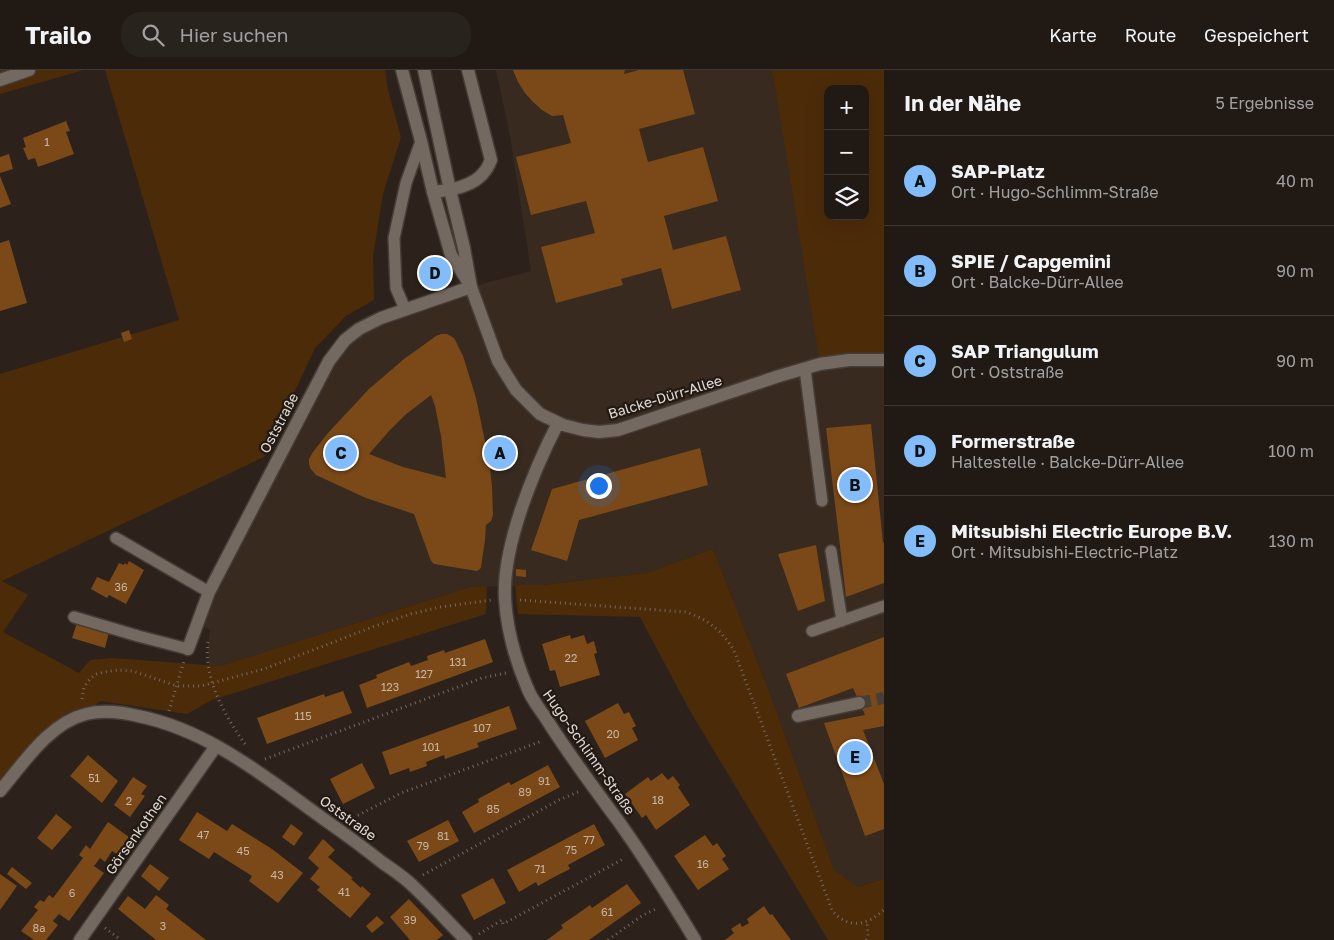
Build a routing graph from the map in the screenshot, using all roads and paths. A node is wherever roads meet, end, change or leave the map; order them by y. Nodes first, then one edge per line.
1 (29, 70) edge
2 (402, 70) edge
3 (424, 70) edge
4 (468, 70) edge
5 (0, 80) edge
6 (421, 141) junction
7 (450, 190) junction
8 (433, 192) junction
9 (471, 287) junction
10 (404, 309) junction
11 (884, 360) edge
12 (805, 369) junction
13 (558, 423) junction
14 (822, 501) dead end
15 (116, 538) dead end
16 (831, 551) dead end
17 (209, 592) junction
18 (505, 598) junction
19 (884, 606) edge
20 (74, 617) dead end
21 (842, 621) junction
22 (197, 624) junction
23 (812, 631) dead end
24 (188, 649) junction
25 (505, 674) dead end
26 (213, 683) junction
27 (176, 686) junction
28 (859, 703) tunnel mouth
29 (85, 714) junction
30 (798, 716) dead end
31 (166, 723) junction
32 (542, 741) dead end
33 (216, 746) junction
34 (256, 765) junction
35 (0, 791) edge
36 (577, 793) dead end
37 (340, 830) junction
38 (628, 856) dead end
39 (412, 884) junction
40 (660, 907) dead end
41 (884, 910) edge
42 (867, 921) junction
43 (471, 938) edge
44 (80, 940) edge
45 (608, 940) edge
46 (695, 940) edge
47 (866, 940) edge

1 - 5 street
2 - 6 street, Balcke-Dürr-Allee
3 - 7 street, Balcke-Dürr-Allee
4 - 7 street
6 - 8 street, Balcke-Dürr-Allee
6 - 10 lane
7 - 8 street
7 - 9 street, Balcke-Dürr-Allee
8 - 9 street, Balcke-Dürr-Allee
9 - 10 street, Oststraße
9 - 13 street, Balcke-Dürr-Allee
10 - 17 street, Oststraße
11 - 12 street, Balcke-Dürr-Allee
12 - 13 street, Balcke-Dürr-Allee
12 - 14 lane
13 - 18 street, Hugo-Schlimm-Straße
15 - 17 lane
16 - 21 lane
17 - 22 street, Oststraße
18 - 26 path
18 - 42 path
18 - 46 street, Hugo-Schlimm-Straße
19 - 21 lane
20 - 24 lane
21 - 23 lane
22 - 24 street, Oststraße
22 - 26 path
24 - 27 path
25 - 34 path
26 - 27 path
26 - 34 path
27 - 29 path
27 - 31 path
28 - 30 street
29 - 31 street, Oststraße
29 - 35 street
31 - 33 street, Oststraße
32 - 37 path
33 - 34 street, Oststraße
33 - 44 street, Görsenkothen
34 - 37 street, Oststraße
36 - 39 path
37 - 39 street, Oststraße
38 - 43 path
39 - 43 street, Oststraße
40 - 45 path
41 - 42 path
42 - 47 path

